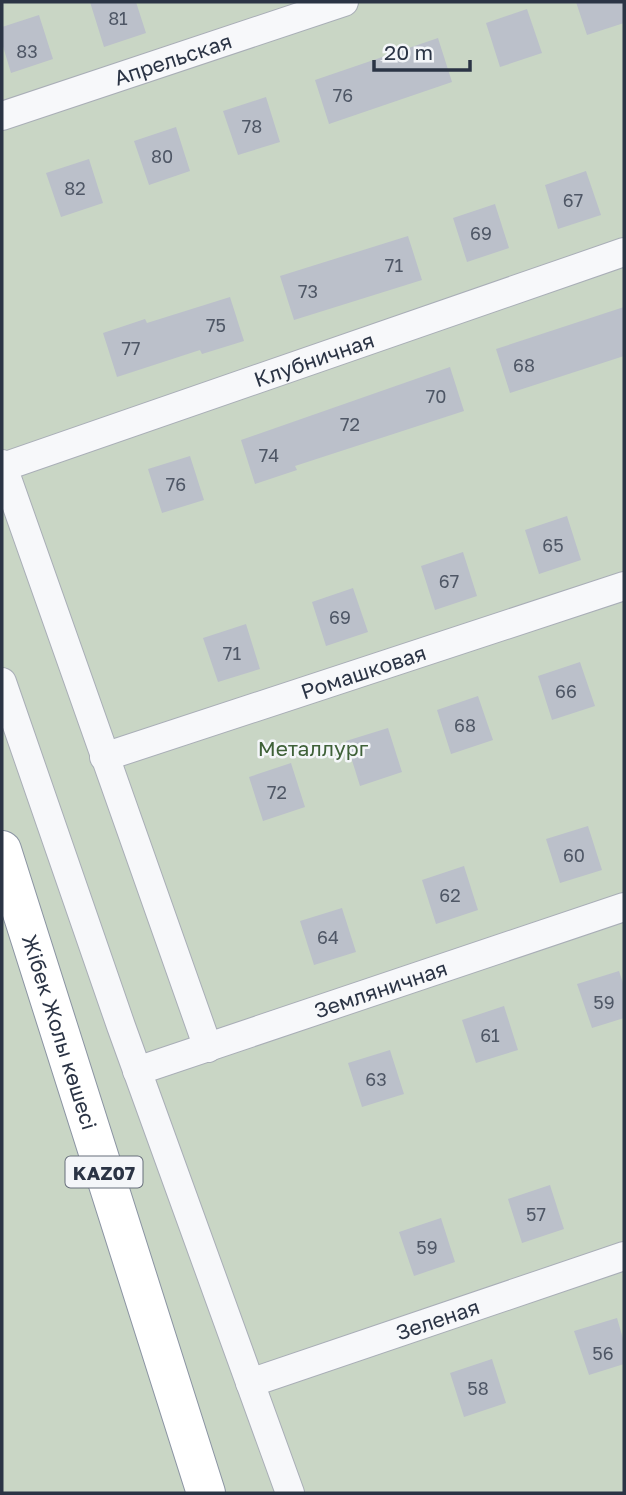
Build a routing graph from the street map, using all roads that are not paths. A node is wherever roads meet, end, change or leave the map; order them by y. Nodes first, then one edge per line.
1 (344, 2) edge
2 (2, 116) edge
3 (624, 252) edge
4 (2, 466) edge
5 (624, 586) edge
6 (2, 682) edge
7 (104, 757) junction
8 (2, 850) edge
9 (624, 907) edge
10 (208, 1048) junction
11 (137, 1071) junction
12 (624, 1256) edge
13 (250, 1383) junction
14 (206, 1493) edge
15 (290, 1493) edge

1 - 2 street, Апрельская
3 - 4 street, Клубничная
4 - 7 street
5 - 7 street, Ромашковая
6 - 11 street
7 - 10 street
8 - 14 highway, Жібек Жолы көшесі / KAZ07
9 - 10 street, Земляничная
10 - 11 street, Земляничная
11 - 13 street
12 - 13 street, Зеленая
13 - 15 street

